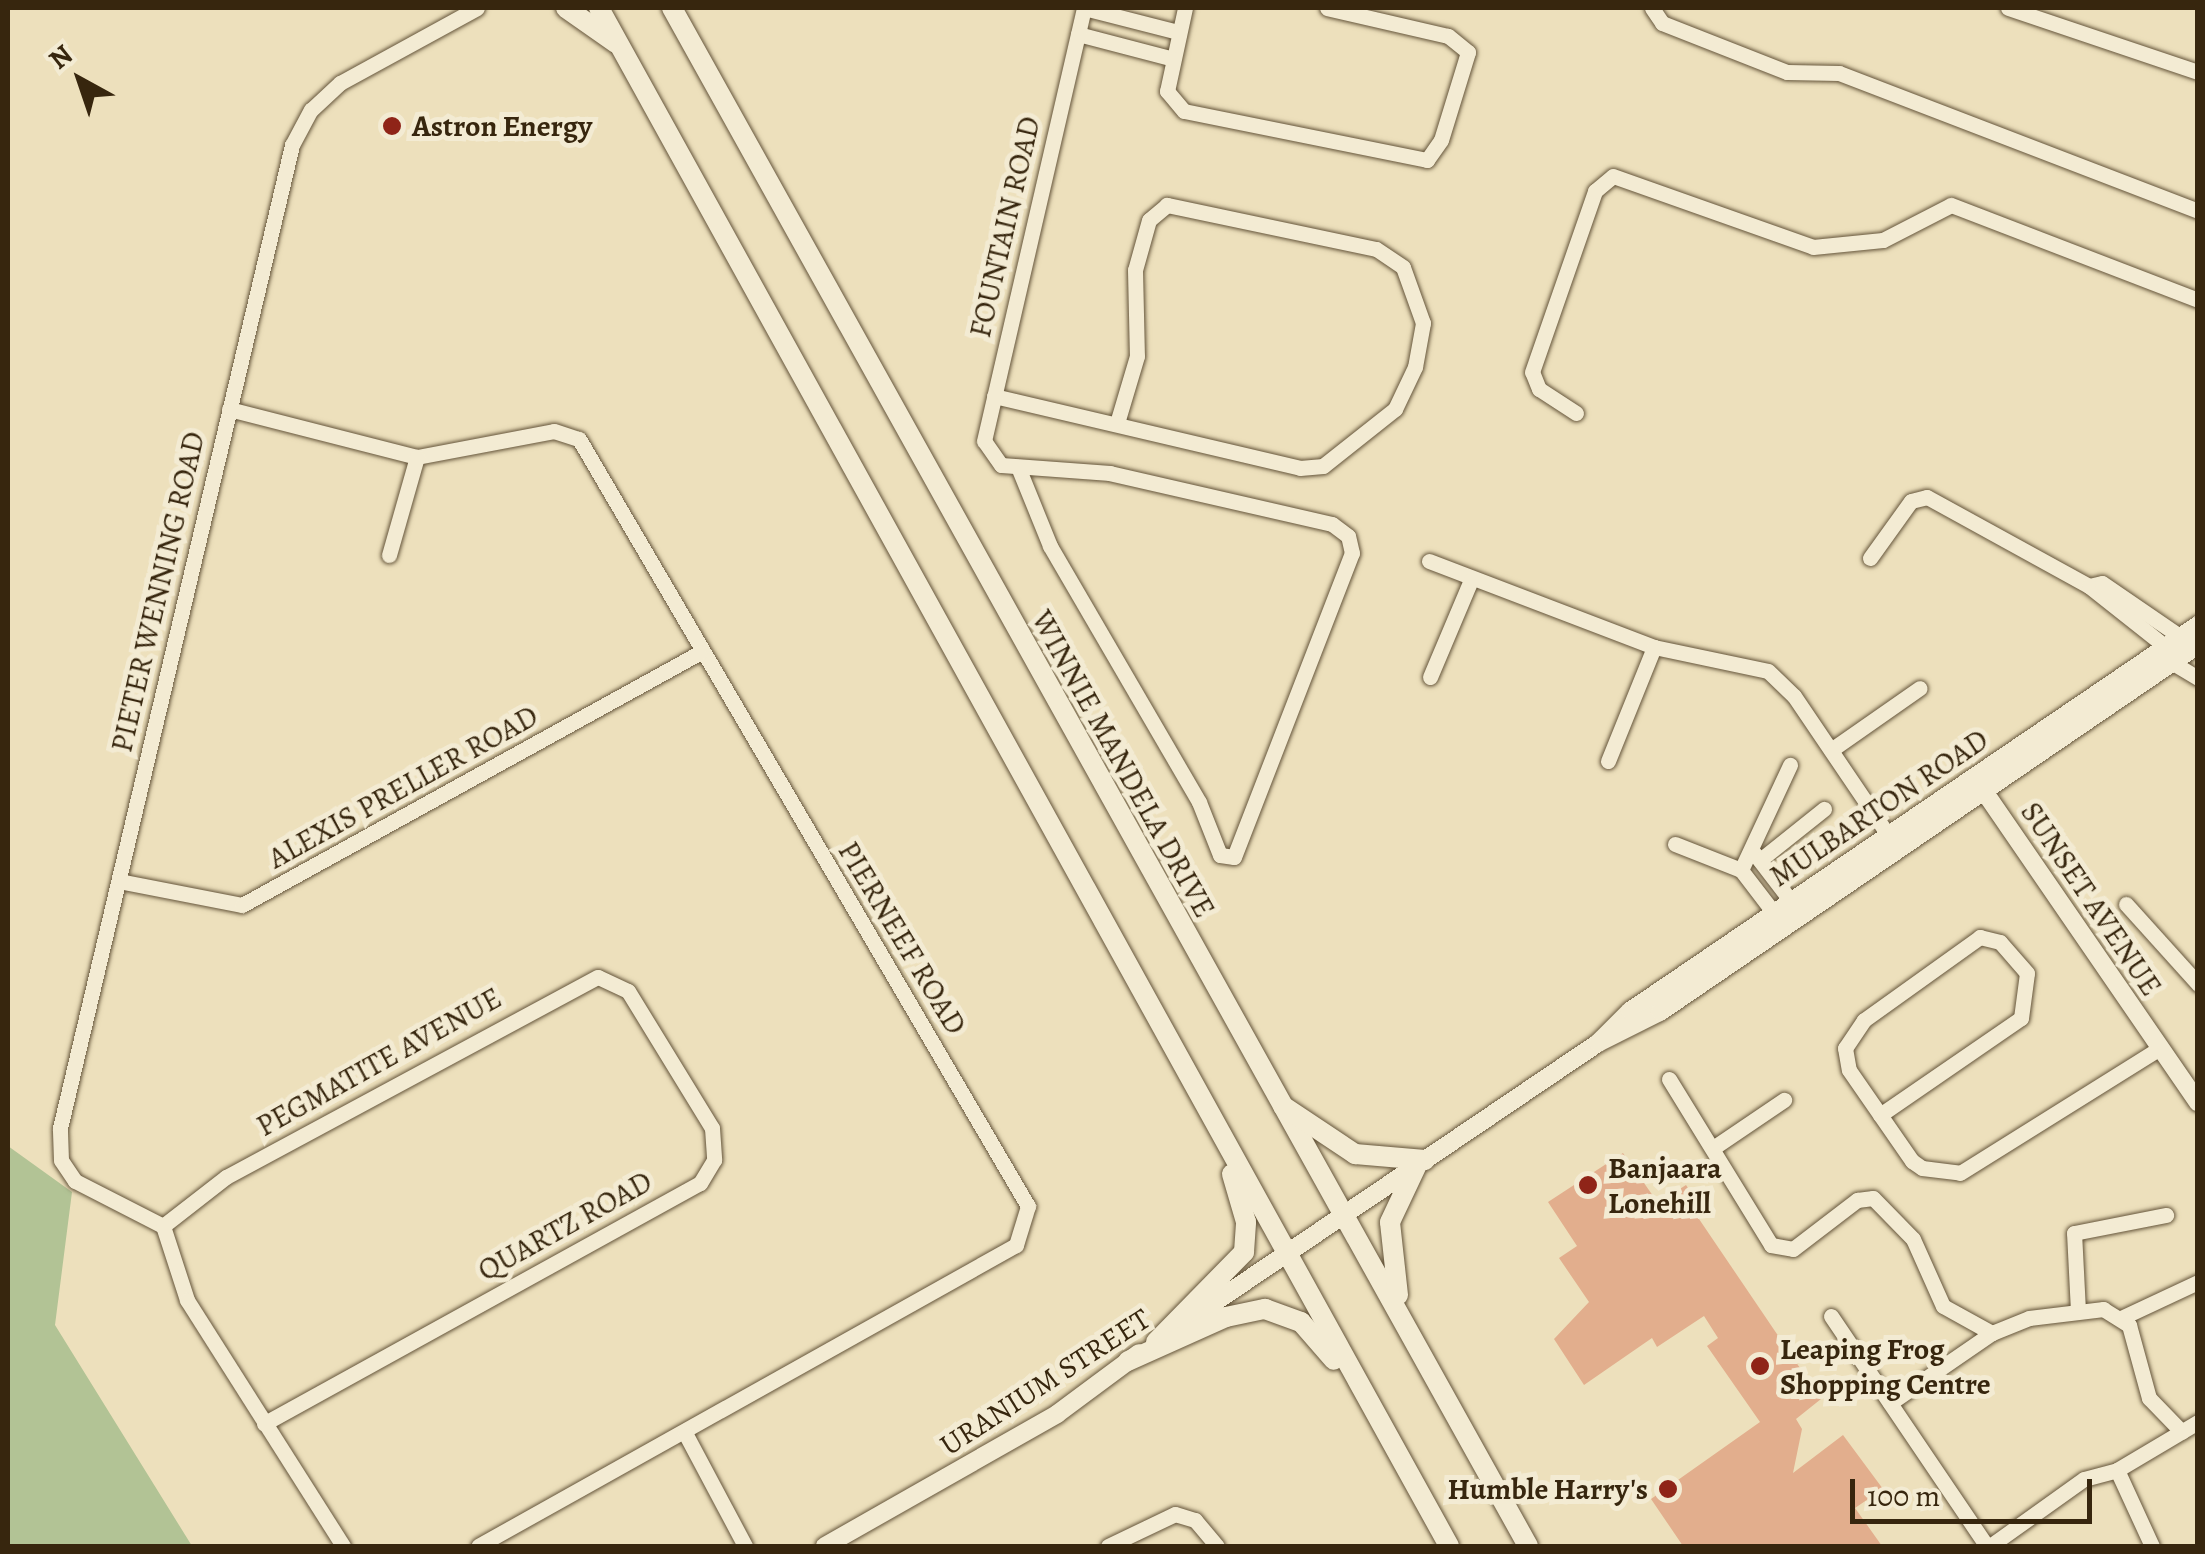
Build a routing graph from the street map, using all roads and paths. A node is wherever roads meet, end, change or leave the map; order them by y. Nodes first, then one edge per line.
1 (477, 8) edge
2 (566, 8) edge
3 (599, 8) edge
4 (672, 8) edge
5 (1084, 8) edge
6 (1185, 8) edge
7 (1328, 8) edge
8 (1652, 8) edge
9 (2008, 8) edge
10 (1178, 32) junction
11 (1078, 34) junction
12 (622, 48) junction
13 (1173, 59) junction
14 (2198, 72) edge
15 (2198, 210) edge
16 (2198, 300) edge
17 (994, 396) junction
18 (230, 409) junction
19 (1576, 413) dead end
20 (1117, 423) junction
21 (417, 457) junction
22 (1018, 467) junction
23 (390, 555) dead end
24 (1870, 558) dead end
25 (1429, 561) dead end
26 (1472, 580) junction
27 (2198, 625) edge
28 (1654, 646) junction
29 (2174, 649) edge
30 (700, 653) junction
31 (1430, 678) dead end
32 (2198, 678) edge
33 (1920, 688) dead end
34 (1831, 750) junction
35 (1608, 761) dead end
36 (1790, 765) dead end
37 (1979, 783) junction
38 (1824, 809) dead end
39 (1888, 836) junction
40 (1674, 844) dead end
41 (1756, 854) junction
42 (1741, 870) junction
43 (119, 882) junction
44 (1791, 901) junction
45 (2126, 904) dead end
46 (1774, 913) junction
47 (2198, 984) edge
48 (628, 991) joint
49 (1598, 1043) junction
50 (2160, 1048) junction
51 (1669, 1079) dead end
52 (1784, 1100) dead end
53 (1278, 1102) junction
54 (2198, 1102) edge
55 (1880, 1115) junction
56 (1219, 1139) junction
57 (1713, 1148) junction
58 (1421, 1162) junction
59 (2166, 1215) dead end
60 (1342, 1216) junction
61 (164, 1226) junction
62 (1288, 1252) junction
63 (2198, 1282) edge
64 (2078, 1311) junction
65 (1831, 1316) dead end
66 (2121, 1318) junction
67 (1956, 1320) junction
68 (1992, 1333) junction
69 (1155, 1343) junction
70 (1962, 1354) junction
71 (1423, 1355) junction
72 (1128, 1361) junction
73 (1890, 1403) junction
74 (1374, 1414) junction
75 (2198, 1422) edge
76 (264, 1424) junction
77 (2182, 1432) junction
78 (685, 1433) junction
79 (2117, 1470) junction
80 (343, 1546) edge
81 (478, 1546) edge
82 (745, 1546) edge
83 (825, 1546) edge
84 (1108, 1546) edge
85 (1217, 1546) edge
86 (1449, 1546) edge
87 (1528, 1546) edge
88 (1988, 1546) edge
89 (2152, 1546) edge

1 - 18 street, PIETER WENNING ROAD
2 - 12 main road
3 - 12 main road
4 - 53 main road, WINNIE MANDELA DRIVE
5 - 10 street
5 - 11 street, FOUNTAIN ROAD
6 - 10 street
7 - 13 street
8 - 15 street
9 - 14 street
10 - 13 street
11 - 13 street
11 - 17 street, FOUNTAIN ROAD
12 - 56 main road
16 - 19 street
17 - 20 street
17 - 22 street, FOUNTAIN ROAD
18 - 21 street, PIERNEEF ROAD
18 - 43 street, PIETER WENNING ROAD
20 - 20 street
21 - 23 street
21 - 30 street, PIERNEEF ROAD
22 - 22 street
24 - 29 street
25 - 26 street
26 - 28 street
26 - 31 street
27 - 29 street, MULBARTON ROAD
28 - 34 street
28 - 35 street
29 - 32 street
29 - 37 street, MULBARTON ROAD
30 - 43 street, ALEXIS PRELLER ROAD
30 - 78 street, PIERNEEF ROAD
33 - 34 street
34 - 39 street
36 - 41 street
37 - 39 street, MULBARTON ROAD
37 - 49 street, MULBARTON ROAD
37 - 50 street, SUNSET AVENUE
38 - 41 street
39 - 44 street, MULBARTON ROAD
40 - 42 street
41 - 42 street
41 - 44 street
42 - 46 street
43 - 61 street, PIETER WENNING ROAD
44 - 46 street, MULBARTON ROAD
45 - 47 street
46 - 49 street, MULBARTON ROAD
48 - 61 street, PEGMATITE AVENUE
48 - 76 street, QUARTZ ROAD
49 - 58 street, MULBARTON ROAD
50 - 54 street, SUNSET AVENUE
50 - 55 street
51 - 57 street
52 - 57 street
53 - 58 main road
53 - 60 main road, WINNIE MANDELA DRIVE
55 - 55 street
56 - 62 main road
56 - 69 main road
57 - 67 street
58 - 60 street, MULBARTON ROAD
58 - 71 main road
59 - 64 street
60 - 62 street, MULBARTON ROAD
60 - 71 main road, WINNIE MANDELA DRIVE
61 - 76 street
62 - 69 street, URANIUM STREET
62 - 74 main road
63 - 66 street
64 - 66 street
64 - 68 street
65 - 73 street
66 - 77 street
67 - 68 street
67 - 70 street
68 - 70 street
69 - 72 street, URANIUM STREET
70 - 73 street
71 - 87 main road, WINNIE MANDELA DRIVE
72 - 74 main road
72 - 83 street, URANIUM STREET
73 - 88 street
74 - 86 main road
75 - 77 street
76 - 80 street
77 - 79 street
78 - 81 street, PIERNEEF ROAD
78 - 82 street
79 - 88 street
79 - 89 street
84 - 85 street

